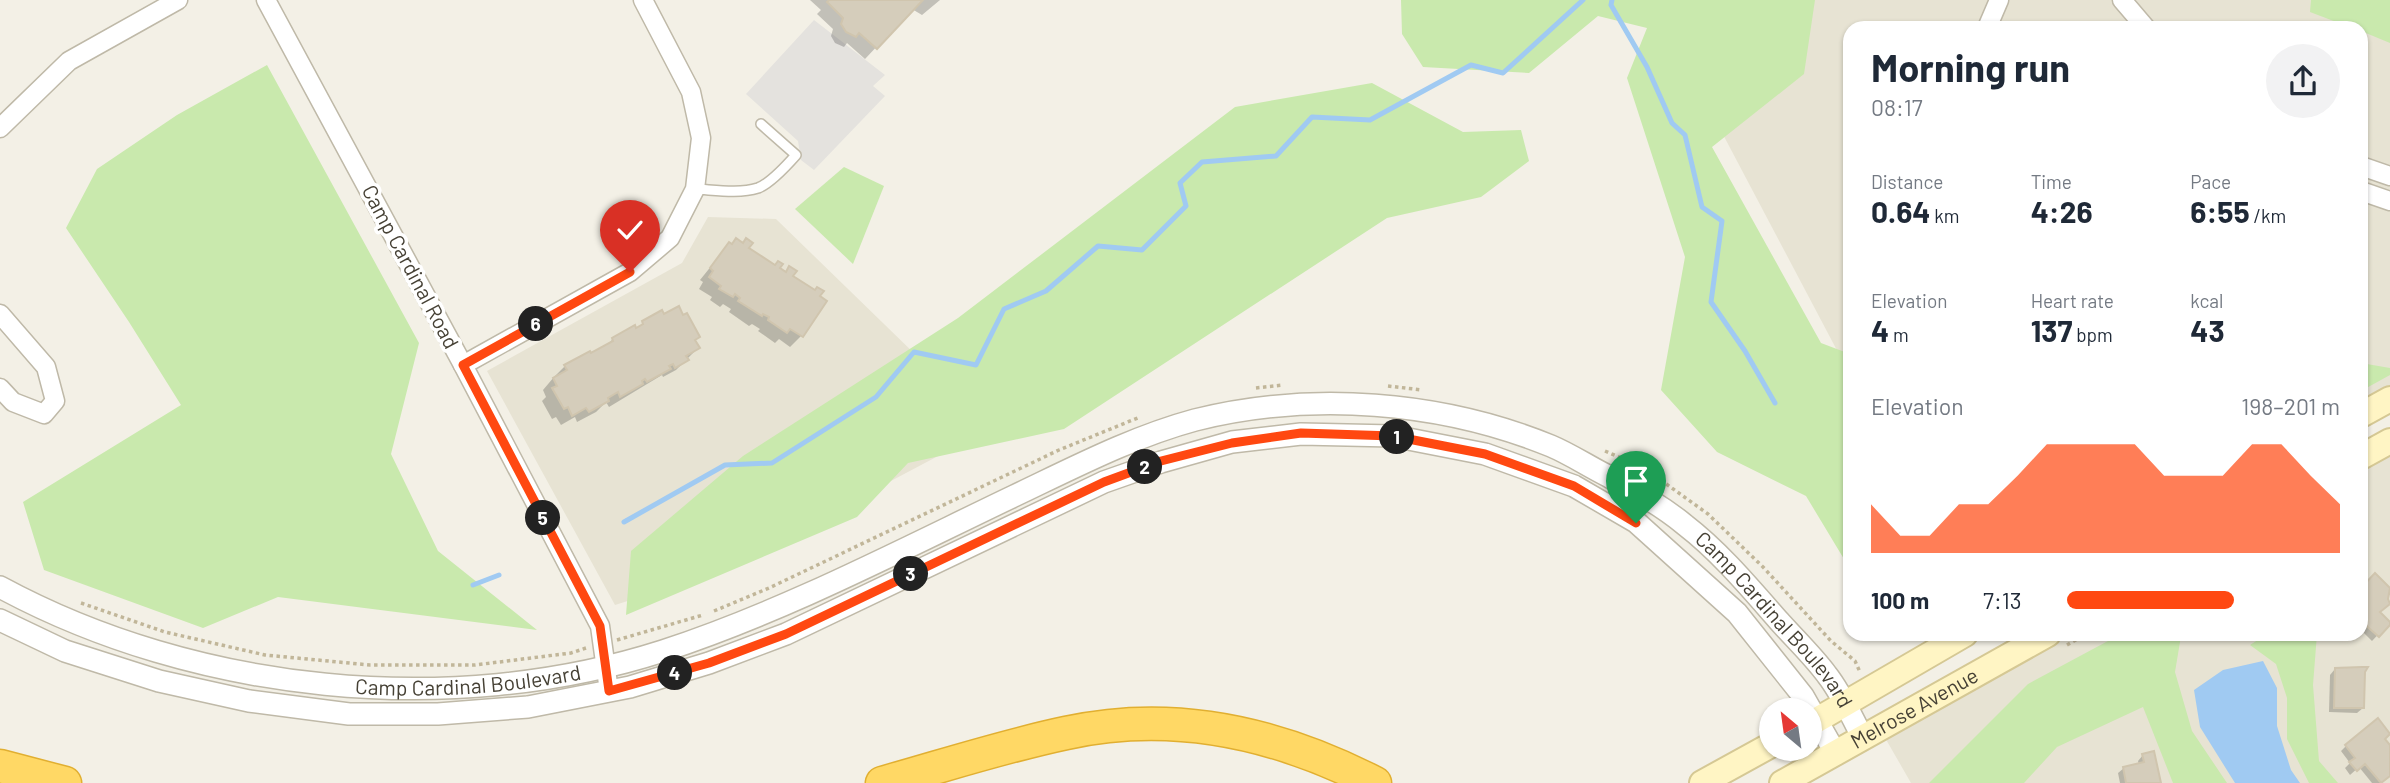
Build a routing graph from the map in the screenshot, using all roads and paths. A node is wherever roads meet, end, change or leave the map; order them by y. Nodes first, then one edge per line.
1 (177, 0) edge
2 (266, 0) edge
3 (1999, 0) edge
4 (2122, 0) edge
5 (646, 1) edge
6 (1990, 21) edge
7 (2140, 21) edge
8 (761, 124) dead end
9 (0, 128) edge
10 (2368, 168) edge
11 (2390, 176) edge
12 (695, 189) junction
13 (2368, 193) edge
14 (2390, 201) edge
15 (0, 314) edge
16 (463, 365) junction
17 (0, 388) edge
18 (2390, 399) edge
19 (2368, 411) edge
20 (2390, 441) edge
21 (2368, 453) edge
22 (0, 587) edge
23 (0, 620) edge
24 (1953, 641) edge
25 (2036, 641) edge
26 (606, 666) junction
27 (609, 691) junction
28 (1804, 698) edge
29 (1844, 704) junction
30 (1822, 717) edge
31 (1822, 735) edge
32 (1863, 738) junction
33 (1759, 752) edge
34 (1836, 754) junction
35 (0, 766) edge
36 (31, 774) junction
37 (65, 783) edge
38 (86, 783) edge
39 (882, 783) edge
40 (1375, 783) edge
41 (1702, 783) edge
42 (1783, 783) edge

1 - 9 street
2 - 16 street, Camp Cardinal Road
3 - 6 street
4 - 7 street
5 - 12 street
8 - 12 lane
10 - 11 street
12 - 16 street
13 - 14 street
15 - 17 street
16 - 26 street, Camp Cardinal Road
18 - 19 main road
20 - 21 main road
22 - 26 street, Camp Cardinal Boulevard
23 - 27 street, Camp Cardinal Boulevard
24 - 29 main road, Melrose Avenue
25 - 32 main road, Melrose Avenue
26 - 27 street, Camp Cardinal Road
26 - 29 street, Camp Cardinal Boulevard
27 - 28 street, Camp Cardinal Boulevard
29 - 30 main road, Melrose Avenue
29 - 32 street, Camp Cardinal Boulevard
31 - 34 street, Camp Cardinal Boulevard
32 - 34 main road, Melrose Avenue
33 - 41 main road
34 - 42 main road, Melrose Avenue
35 - 36 highway
36 - 37 highway
36 - 38 highway
39 - 40 highway

